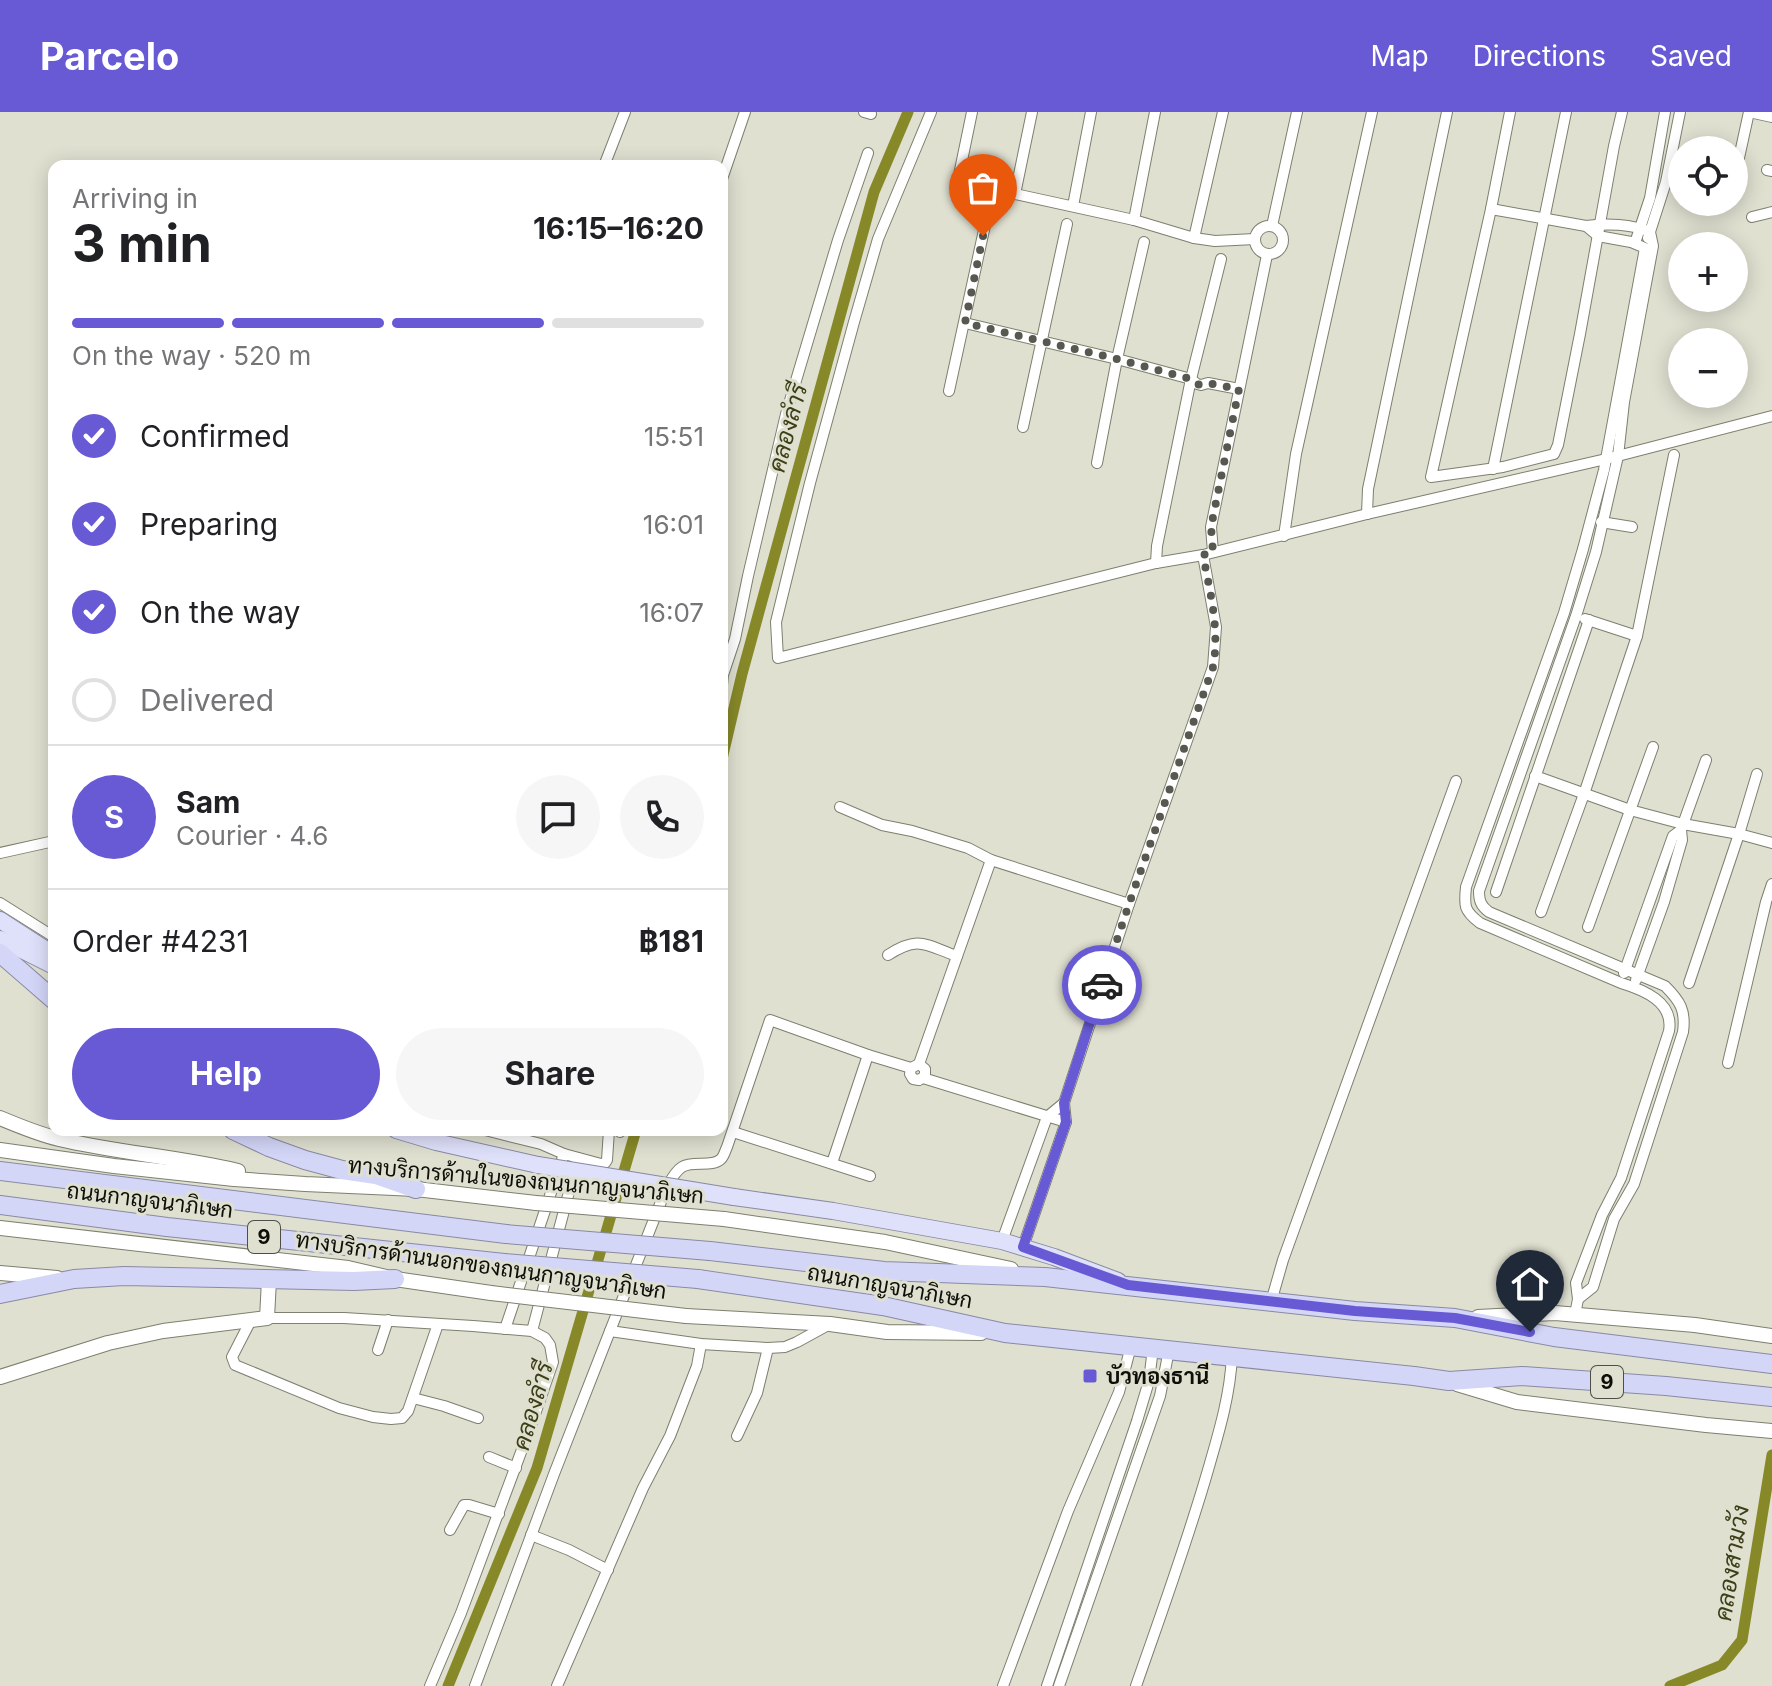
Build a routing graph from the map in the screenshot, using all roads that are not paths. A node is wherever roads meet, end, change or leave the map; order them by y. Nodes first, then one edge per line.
1 (625, 112) edge
2 (745, 112) edge
3 (931, 112) edge
4 (972, 112) edge
5 (1032, 112) edge
6 (1091, 112) edge
7 (1155, 112) edge
8 (1223, 112) edge
9 (1297, 112) edge
10 (1372, 112) edge
11 (1447, 112) edge
12 (1510, 112) edge
13 (1566, 112) edge
14 (1622, 112) edge
15 (1665, 112) edge
16 (1680, 112) edge
17 (1749, 112) edge
18 (1772, 117) edge
19 (1744, 136) edge
20 (868, 153) dead end
21 (606, 160) edge
22 (728, 162) edge
23 (1015, 194) junction
24 (1656, 199) junction
25 (1073, 206) junction
26 (989, 207) dead end
27 (1491, 209) junction
28 (1772, 212) edge
29 (1752, 217) dead end
30 (1545, 219) junction
31 (1134, 220) junction
32 (1067, 224) dead end
33 (1600, 224) junction
34 (1272, 226) junction
35 (1586, 226) junction
36 (1646, 230) junction
37 (1598, 236) junction
38 (1194, 238) junction
39 (1255, 239) junction
40 (1144, 242) dead end
41 (1640, 245) junction
42 (1267, 255) junction
43 (1221, 259) dead end
44 (965, 323) junction
45 (1042, 342) junction
46 (1117, 359) junction
47 (1191, 379) junction
48 (1239, 389) junction
49 (949, 391) dead end
50 (1772, 416) edge
51 (1023, 427) dead end
52 (1674, 455) dead end
53 (1618, 456) junction
54 (1606, 459) junction
55 (1097, 463) dead end
56 (1493, 469) junction
57 (1367, 514) junction
58 (1591, 520) junction
59 (1604, 523) junction
60 (1632, 527) dead end
61 (1284, 536) junction
62 (1208, 554) junction
63 (1156, 563) junction
64 (1564, 613) junction
65 (1576, 616) junction
66 (1589, 620) junction
67 (1637, 636) junction
68 (728, 658) edge
69 (1653, 747) dead end
70 (1706, 760) dead end
71 (1508, 769) junction
72 (1520, 774) junction
73 (1757, 774) dead end
74 (1535, 776) junction
75 (1456, 781) dead end
76 (1584, 794) junction
77 (840, 807) dead end
78 (1630, 810) junction
79 (1682, 827) junction
80 (1739, 834) junction
81 (48, 842) edge
82 (1772, 843) edge
83 (0, 853) edge
84 (991, 860) junction
85 (1772, 884) edge
86 (1496, 892) dead end
87 (0, 903) edge
88 (1129, 904) junction
89 (1541, 912) dead end
90 (0, 920) edge
91 (1588, 927) dead end
92 (48, 933) edge
93 (0, 939) edge
94 (48, 951) edge
95 (0, 953) edge
96 (888, 955) dead end
97 (957, 956) junction
98 (48, 963) edge
99 (1626, 969) junction
100 (1639, 974) junction
101 (1621, 983) junction
102 (1689, 983) dead end
103 (1633, 987) junction
104 (48, 995) edge
105 (868, 1055) junction
106 (1728, 1063) dead end
107 (915, 1066) junction
108 (1064, 1103) junction
109 (1047, 1117) junction
110 (0, 1118) edge
111 (1066, 1122) junction
112 (733, 1132) junction
113 (48, 1136) edge
114 (49, 1136) edge
115 (246, 1136) edge
116 (416, 1136) edge
117 (424, 1136) edge
118 (509, 1136) edge
119 (615, 1136) edge
120 (436, 1142) junction
121 (0, 1150) edge
122 (564, 1154) junction
123 (578, 1158) junction
124 (1626, 1162) junction
125 (832, 1163) junction
126 (1640, 1166) junction
127 (1028, 1170) junction
128 (0, 1171) edge
129 (1048, 1175) junction
130 (870, 1176) dead end
131 (265, 1180) junction
132 (416, 1189) junction
133 (0, 1205) edge
134 (0, 1228) edge
135 (1002, 1241) junction
136 (1023, 1247) junction
137 (1588, 1251) junction
138 (1602, 1256) junction
139 (0, 1273) edge
140 (1045, 1277) junction
141 (74, 1279) junction
142 (395, 1279) junction
143 (269, 1280) junction
144 (1128, 1285) junction
145 (0, 1294) edge
146 (1578, 1299) junction
147 (1271, 1302) junction
148 (1575, 1315) junction
149 (267, 1318) junction
150 (1455, 1318) junction
151 (251, 1320) junction
152 (388, 1320) junction
153 (438, 1324) junction
154 (830, 1324) junction
155 (505, 1329) junction
156 (532, 1331) junction
157 (1005, 1333) junction
158 (609, 1335) junction
159 (1768, 1336) edge
160 (701, 1344) junction
161 (1131, 1346) junction
162 (768, 1348) junction
163 (1161, 1349) junction
164 (378, 1350) dead end
165 (1232, 1356) junction
166 (1770, 1364) edge
167 (0, 1377) edge
168 (1449, 1381) junction
169 (1769, 1396) edge
170 (413, 1398) junction
171 (478, 1418) dead end
172 (1765, 1430) edge
173 (737, 1436) dead end
174 (489, 1457) dead end
175 (516, 1468) junction
176 (499, 1514) junction
177 (450, 1530) dead end
178 (531, 1535) junction
179 (608, 1570) junction
180 (430, 1686) edge
181 (475, 1686) edge
182 (557, 1686) edge
183 (1003, 1686) edge
184 (1047, 1686) edge
185 (1059, 1686) edge
186 (1136, 1686) edge

1 - 21 street
2 - 22 street
3 - 63 street
4 - 23 street
5 - 23 street
6 - 25 street
7 - 31 street
8 - 38 street
9 - 34 street
10 - 61 street
11 - 57 street
12 - 27 street
13 - 30 street
14 - 33 street
15 - 24 street
16 - 24 street
17 - 18 street
17 - 19 street
20 - 68 street
23 - 25 street
24 - 36 street
25 - 31 street
26 - 44 street
27 - 30 street
27 - 56 street
28 - 29 street
30 - 35 street
30 - 56 street
31 - 38 street
32 - 45 street
33 - 35 street
33 - 36 street
33 - 37 street
34 - 39 street
34 - 42 street
35 - 37 street
36 - 41 street
36 - 53 street
37 - 41 street
37 - 56 street
38 - 39 street
39 - 42 street
40 - 46 street
41 - 54 street
42 - 48 street
43 - 47 street
44 - 45 street
44 - 49 street
45 - 46 street
45 - 51 street
46 - 47 street
46 - 55 street
47 - 48 street
47 - 63 street
48 - 62 street
50 - 53 street
52 - 67 street
53 - 54 street
53 - 59 street
54 - 57 street
54 - 58 street
57 - 61 street
58 - 59 street
58 - 64 street
59 - 60 street
59 - 65 street
61 - 62 street
62 - 63 street
62 - 88 street
64 - 65 street
64 - 71 street
65 - 66 street
65 - 72 street
66 - 67 street
66 - 74 street
67 - 76 street
69 - 78 street
70 - 79 street
71 - 72 street
71 - 101 street
72 - 99 street
73 - 80 street
74 - 76 street
74 - 86 street
75 - 147 street
76 - 78 street
76 - 89 street
77 - 84 street
78 - 79 street
78 - 91 street
79 - 80 street
79 - 99 street
79 - 100 street
80 - 82 street
80 - 102 street
81 - 83 street
84 - 88 street
84 - 97 street
85 - 106 street
87 - 92 street
88 - 108 street
90 - 94 main road
93 - 98 main road
95 - 104 highway
96 - 97 street
97 - 107 street
99 - 100 street
99 - 101 street
100 - 103 street
100 - 126 street
101 - 103 street
103 - 124 street
105 - 107 street
105 - 112 street
105 - 125 street
107 - 109 street
108 - 109 street
108 - 111 street
109 - 111 street
109 - 127 street
110 - 113 main road
111 - 129 street
112 - 125 street
112 - 158 street
114 - 131 main road
115 - 132 highway
116 - 120 main road
117 - 120 main road
118 - 122 street
119 - 123 street
120 - 135 main road, bridge
121 - 131 main road, ทางบริการด้านในของถนนกาญจนาภิเษก
122 - 123 street
122 - 155 street
123 - 156 street
124 - 126 street
124 - 137 street
125 - 130 street
126 - 138 street
127 - 129 street
127 - 135 street
128 - 140 highway, ถนนกาญจนาภิเษก / 9, bridge
129 - 136 street
131 - 132 main road, ทางบริการด้านในของถนนกาญจนาภิเษก
132 - 140 main road, ทางบริการด้านในของถนนกาญจนาภิเษก, bridge
133 - 157 highway, ถนนกาญจนาภิเษก / 9, bridge
134 - 142 main road, ทางบริการด้านนอกของถนนกาญจนาภิเษก
135 - 136 main road
136 - 144 main road
137 - 138 street
137 - 146 street
138 - 146 street
139 - 141 main road
140 - 144 highway, ถนนกาญจนาภิเษก / 9
141 - 143 highway
141 - 145 highway
142 - 143 highway
142 - 154 main road, ทางบริการด้านนอกของถนนกาญจนาภิเษก, bridge
143 - 149 main road
144 - 147 highway, ถนนกาญจนาภิเษก / 9
146 - 148 street
147 - 150 highway, ถนนกาญจนาภิเษก / 9
148 - 150 main road
148 - 159 main road
149 - 151 main road
149 - 152 street
150 - 166 highway, ถนนกาญจนาภิเษก / 9
151 - 167 main road
151 - 170 street
152 - 153 street
152 - 164 street
153 - 155 street
153 - 170 street
154 - 157 main road, ทางบริการด้านนอกของถนนกาญจนาภิเษก
154 - 162 street
155 - 156 street
156 - 175 street
157 - 161 highway, ถนนกาญจนาภิเษก / 9
158 - 160 street
158 - 178 street
160 - 162 street
160 - 179 street
161 - 163 highway, ถนนกาญจนาภิเษก / 9
161 - 183 street
162 - 173 street
163 - 165 highway, ถนนกาญจนาภิเษก / 9
163 - 184 street
163 - 185 street
165 - 168 highway, ถนนกาญจนาภิเษก / 9
165 - 186 street
168 - 169 highway, ถนนกาญจนาภิเษก / 9
168 - 172 main road
170 - 171 street
174 - 175 street
175 - 176 street
176 - 177 street
176 - 180 street
178 - 179 street
178 - 181 street
179 - 182 street

